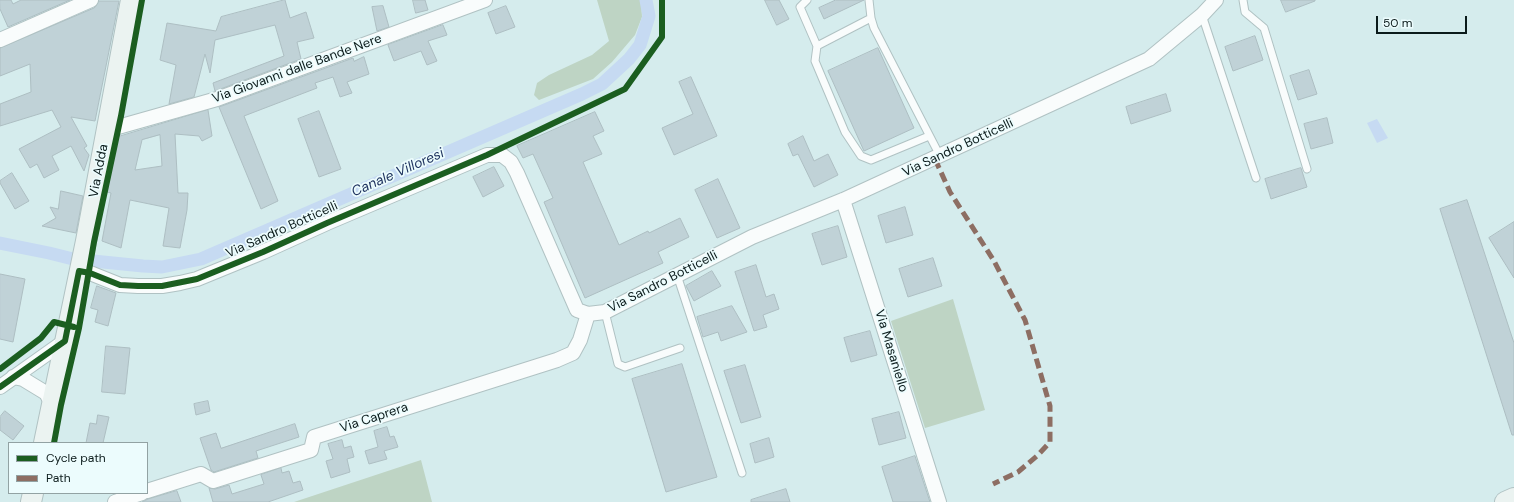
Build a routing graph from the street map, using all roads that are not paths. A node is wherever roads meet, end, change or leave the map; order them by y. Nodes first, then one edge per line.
1 (91, 0) edge
2 (131, 0) edge
3 (485, 0) edge
4 (807, 0) edge
5 (869, 0) edge
6 (1216, 0) edge
7 (1243, 0) edge
8 (1202, 15) junction
9 (871, 18) junction
10 (0, 40) edge
11 (817, 46) junction
12 (107, 132) junction
13 (929, 136) junction
14 (940, 156) junction
15 (1307, 169) dead end
16 (1256, 178) dead end
17 (844, 200) junction
18 (80, 267) junction
19 (677, 275) junction
20 (605, 312) junction
21 (588, 314) junction
22 (65, 341) junction
23 (680, 348) dead end
24 (13, 377) junction
25 (0, 387) edge
26 (52, 404) junction
27 (44, 442) edge
28 (742, 472) dead end
29 (148, 491) edge
30 (139, 494) edge
31 (1514, 498) edge
32 (115, 502) edge
33 (939, 502) edge
34 (1505, 502) edge

1 - 10 street
2 - 12 main road, Via Adda
3 - 12 street, Via Giovanni dalle Bande Nere
4 - 11 lane
5 - 9 lane
6 - 8 street, Via Sandro Botticelli
7 - 15 lane
8 - 14 street, Via Sandro Botticelli
8 - 16 lane
9 - 11 lane
9 - 13 lane
11 - 13 lane
12 - 18 main road, Via Adda
13 - 14 lane
14 - 17 street, Via Sandro Botticelli
17 - 19 street, Via Sandro Botticelli
17 - 33 street, Via Masaniello
18 - 21 street, Via Sandro Botticelli
18 - 22 main road, Via Adda
19 - 20 street, Via Sandro Botticelli
19 - 28 lane
20 - 21 street, Via Sandro Botticelli
20 - 23 lane
21 - 29 street, Via Caprera
22 - 24 street
22 - 26 main road, Via Adda
24 - 25 street
24 - 26 street
26 - 27 main road, Via Adda
30 - 32 street
31 - 34 main road

